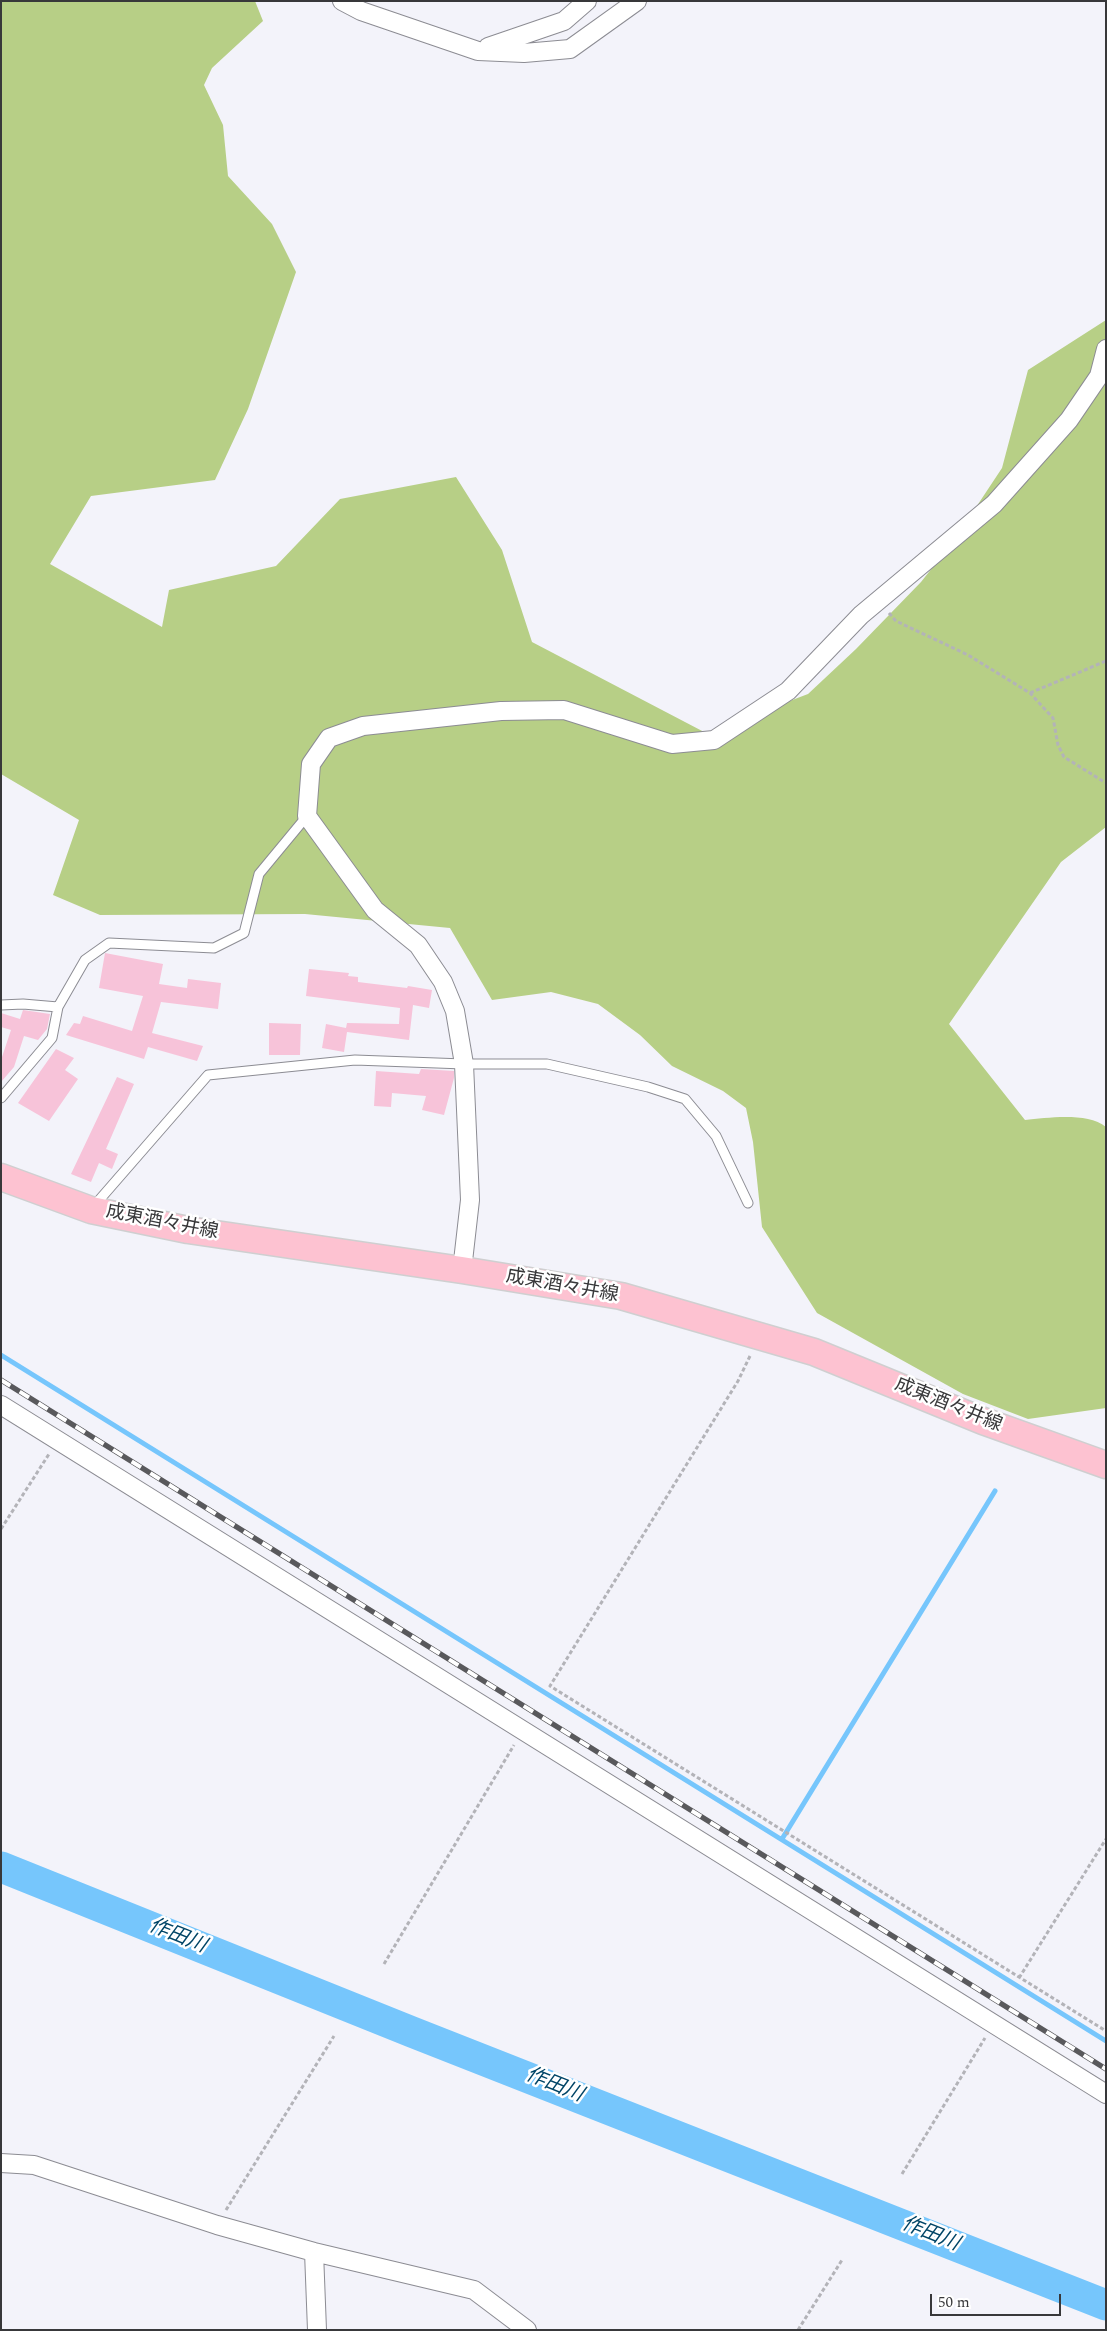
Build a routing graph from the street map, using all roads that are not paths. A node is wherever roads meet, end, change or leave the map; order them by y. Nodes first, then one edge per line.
1 (342, 1) edge
2 (587, 1) edge
3 (637, 1) edge
4 (478, 51) junction
5 (1106, 349) edge
6 (308, 816) junction
7 (1, 1005) edge
8 (58, 1007) junction
9 (464, 1064) junction
10 (1, 1098) edge
11 (1, 1177) edge
12 (748, 1203) dead end
13 (91, 1210) junction
14 (462, 1270) junction
15 (1, 1405) edge
16 (1106, 1465) edge
17 (1106, 2094) edge
18 (1, 2163) edge
19 (314, 2252) junction
20 (317, 2330) edge
21 (527, 2330) edge

1 - 4 street
2 - 4 street
3 - 4 street
5 - 6 street
6 - 8 lane
6 - 9 street
7 - 8 lane
8 - 10 lane
9 - 12 lane
9 - 13 lane
9 - 14 street
11 - 13 main road, 成東酒々井線
13 - 14 main road, 成東酒々井線
14 - 16 main road, 成東酒々井線
15 - 17 street
18 - 19 street
19 - 20 street
19 - 21 street

